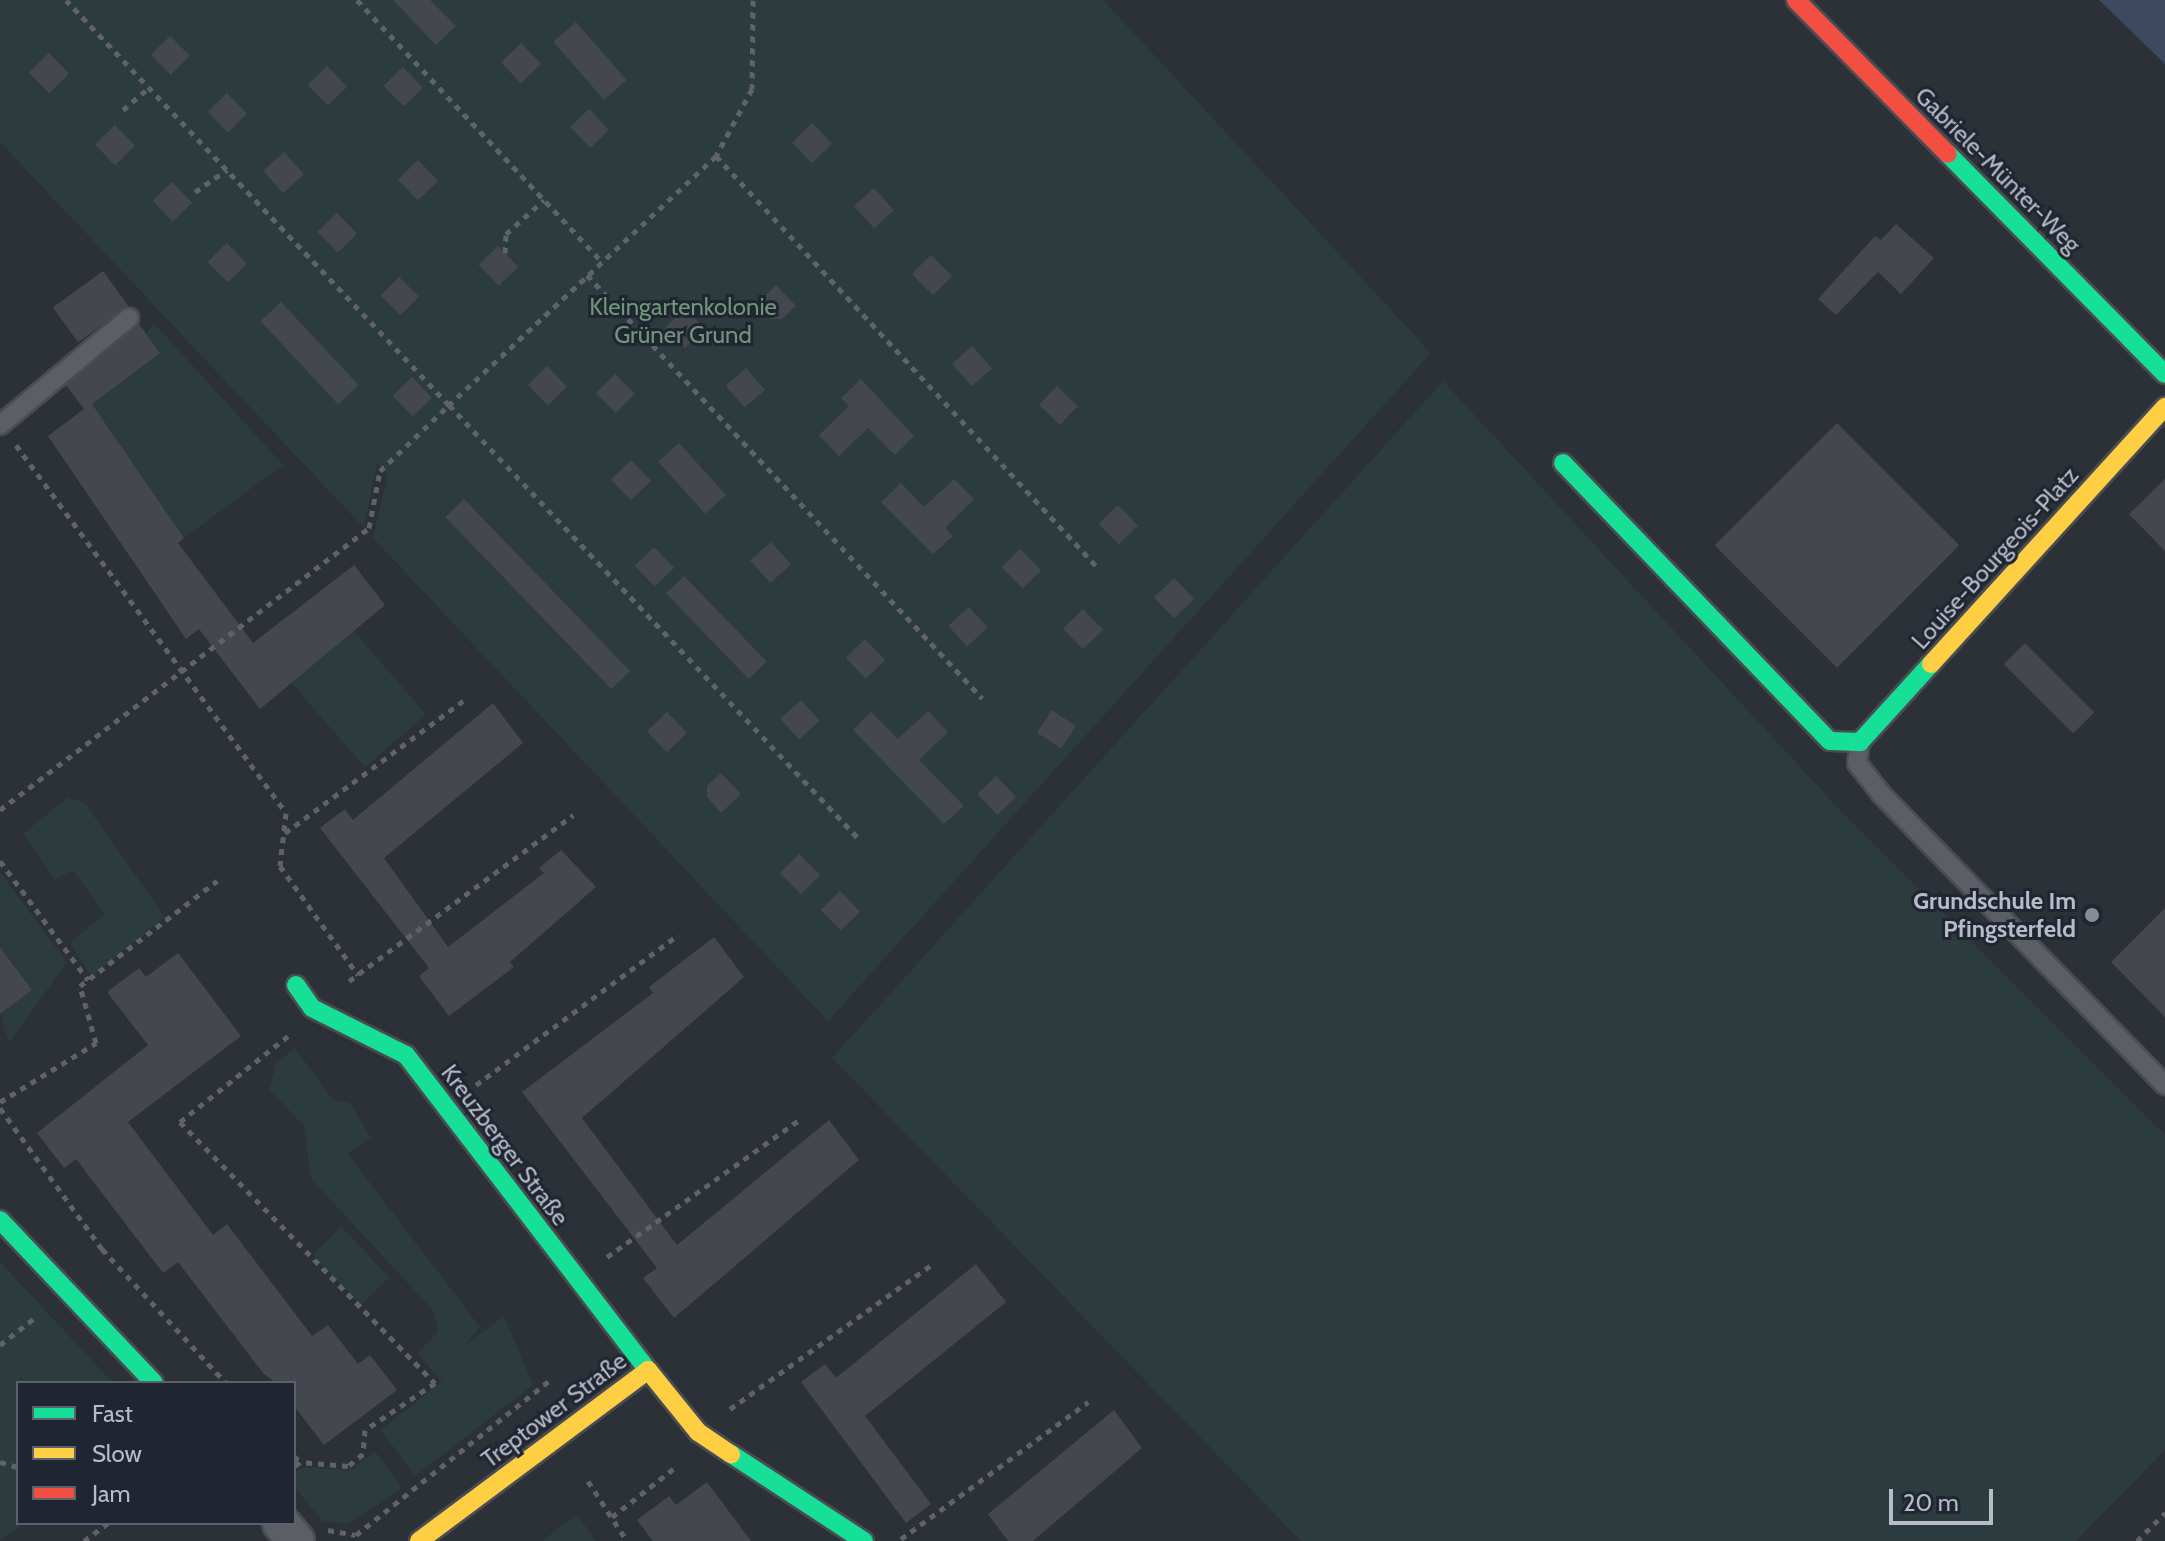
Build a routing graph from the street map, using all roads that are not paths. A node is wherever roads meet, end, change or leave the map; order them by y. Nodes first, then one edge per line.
1 (1796, 0) edge
2 (129, 318) dead end
3 (2165, 374) edge
4 (2165, 407) edge
5 (1, 425) edge
6 (1563, 463) dead end
7 (1860, 742) junction
8 (296, 985) dead end
9 (2165, 1085) edge
10 (0, 1220) edge
11 (648, 1370) junction
12 (152, 1381) edge
13 (286, 1525) edge
14 (309, 1535) edge
15 (419, 1541) edge
16 (864, 1541) edge

1 - 3 street, Gabriele-Münter-Weg
2 - 5 lane
4 - 7 street, Louise-Bourgeois-Platz
6 - 7 street
7 - 9 lane
8 - 11 street, Kreuzberger Straße
10 - 12 street
11 - 15 street, Treptower Straße
11 - 16 street, Treptower Straße
13 - 14 street

